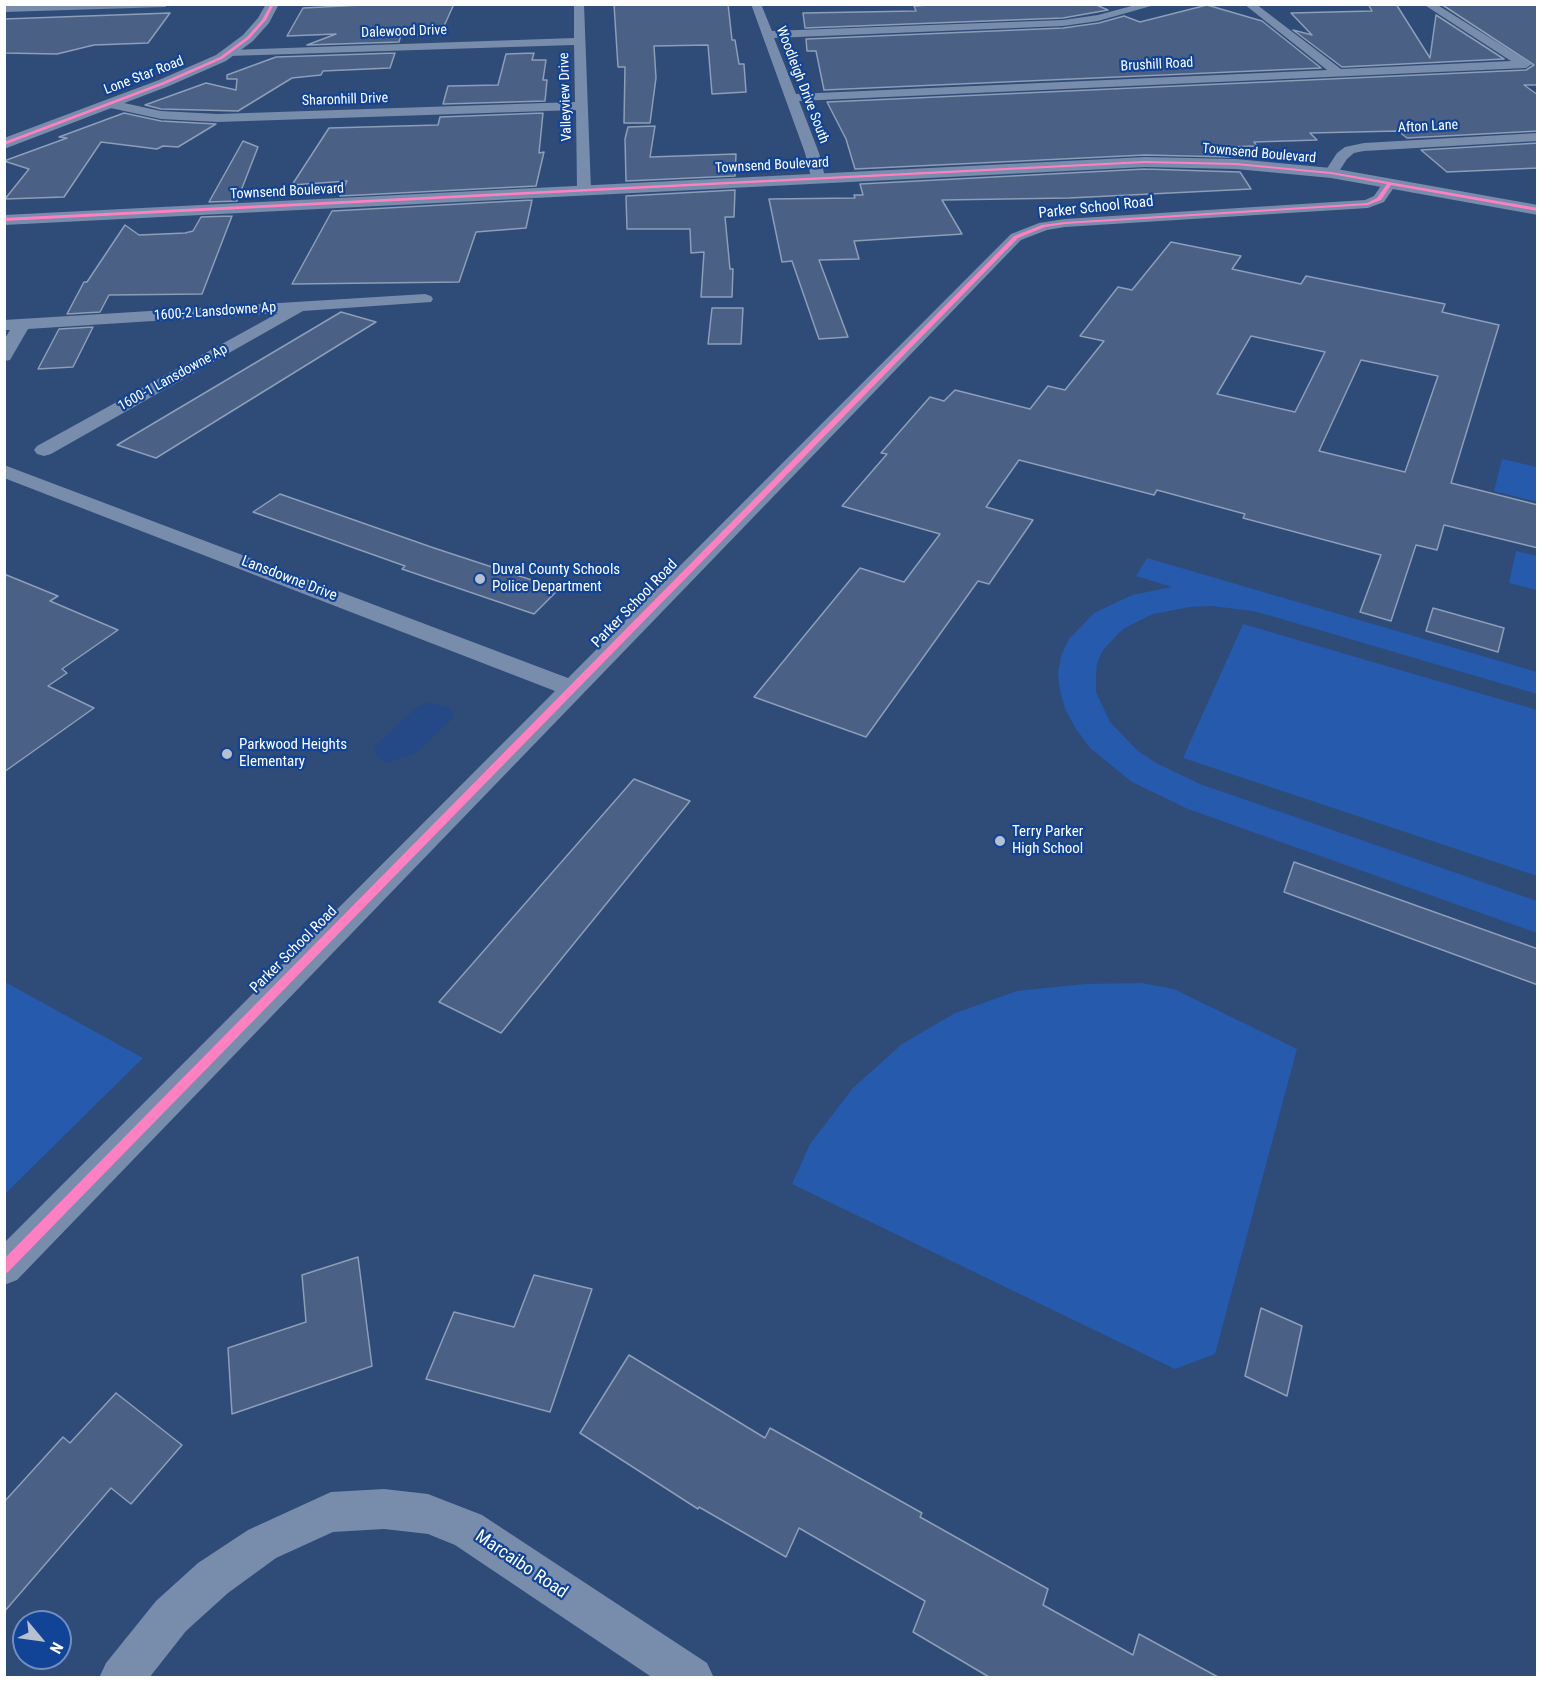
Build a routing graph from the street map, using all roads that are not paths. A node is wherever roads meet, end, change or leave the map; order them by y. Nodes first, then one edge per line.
1 (165, 4) edge
2 (273, 4) edge
3 (579, 4) edge
4 (756, 4) edge
5 (1153, 4) edge
6 (1248, 4) edge
7 (1428, 4) edge
8 (4, 9) edge
9 (766, 35) junction
10 (580, 41) junction
11 (229, 53) junction
12 (1532, 65) edge
13 (1337, 72) junction
14 (790, 98) junction
15 (110, 104) junction
16 (582, 106) junction
17 (1538, 137) edge
18 (4, 144) edge
19 (1331, 173) junction
20 (818, 177) junction
21 (1390, 183) junction
22 (584, 190) junction
23 (1538, 210) edge
24 (4, 220) edge
25 (425, 299) dead end
26 (302, 306) junction
27 (13, 325) edge
28 (4, 356) edge
29 (44, 450) dead end
30 (4, 471) edge
31 (574, 689) junction
32 (4, 1268) edge
33 (121, 1677) edge
34 (692, 1677) edge

1 - 8 street
2 - 11 street, Lone Star Road
3 - 10 street, Valleyview Drive
4 - 9 street, Woodleigh Drive South
5 - 9 street
6 - 13 street
7 - 12 street
9 - 14 street, Woodleigh Drive South
10 - 11 street, Dalewood Drive
10 - 16 street, Valleyview Drive
11 - 15 street, Lone Star Road
12 - 13 street, Brushill Road
13 - 14 street, Brushill Road
14 - 20 street, Woodleigh Drive South
15 - 16 street, Sharonhill Drive
15 - 18 street, Lone Star Road
16 - 22 street, Valleyview Drive
17 - 19 street, Afton Lane
19 - 20 street, Townsend Boulevard
19 - 21 street, Townsend Boulevard
20 - 22 street, Townsend Boulevard
21 - 23 street, Townsend Boulevard
21 - 31 street, Parker School Road
22 - 24 street, Townsend Boulevard
25 - 26 street, 1600-2 Lansdowne Ap
26 - 27 street, 1600-2 Lansdowne Ap
26 - 29 street, 1600-1 Lansdowne Ap
27 - 28 street
30 - 31 street, Lansdowne Drive
31 - 32 street, Parker School Road
33 - 34 street, Marcaibo Road

